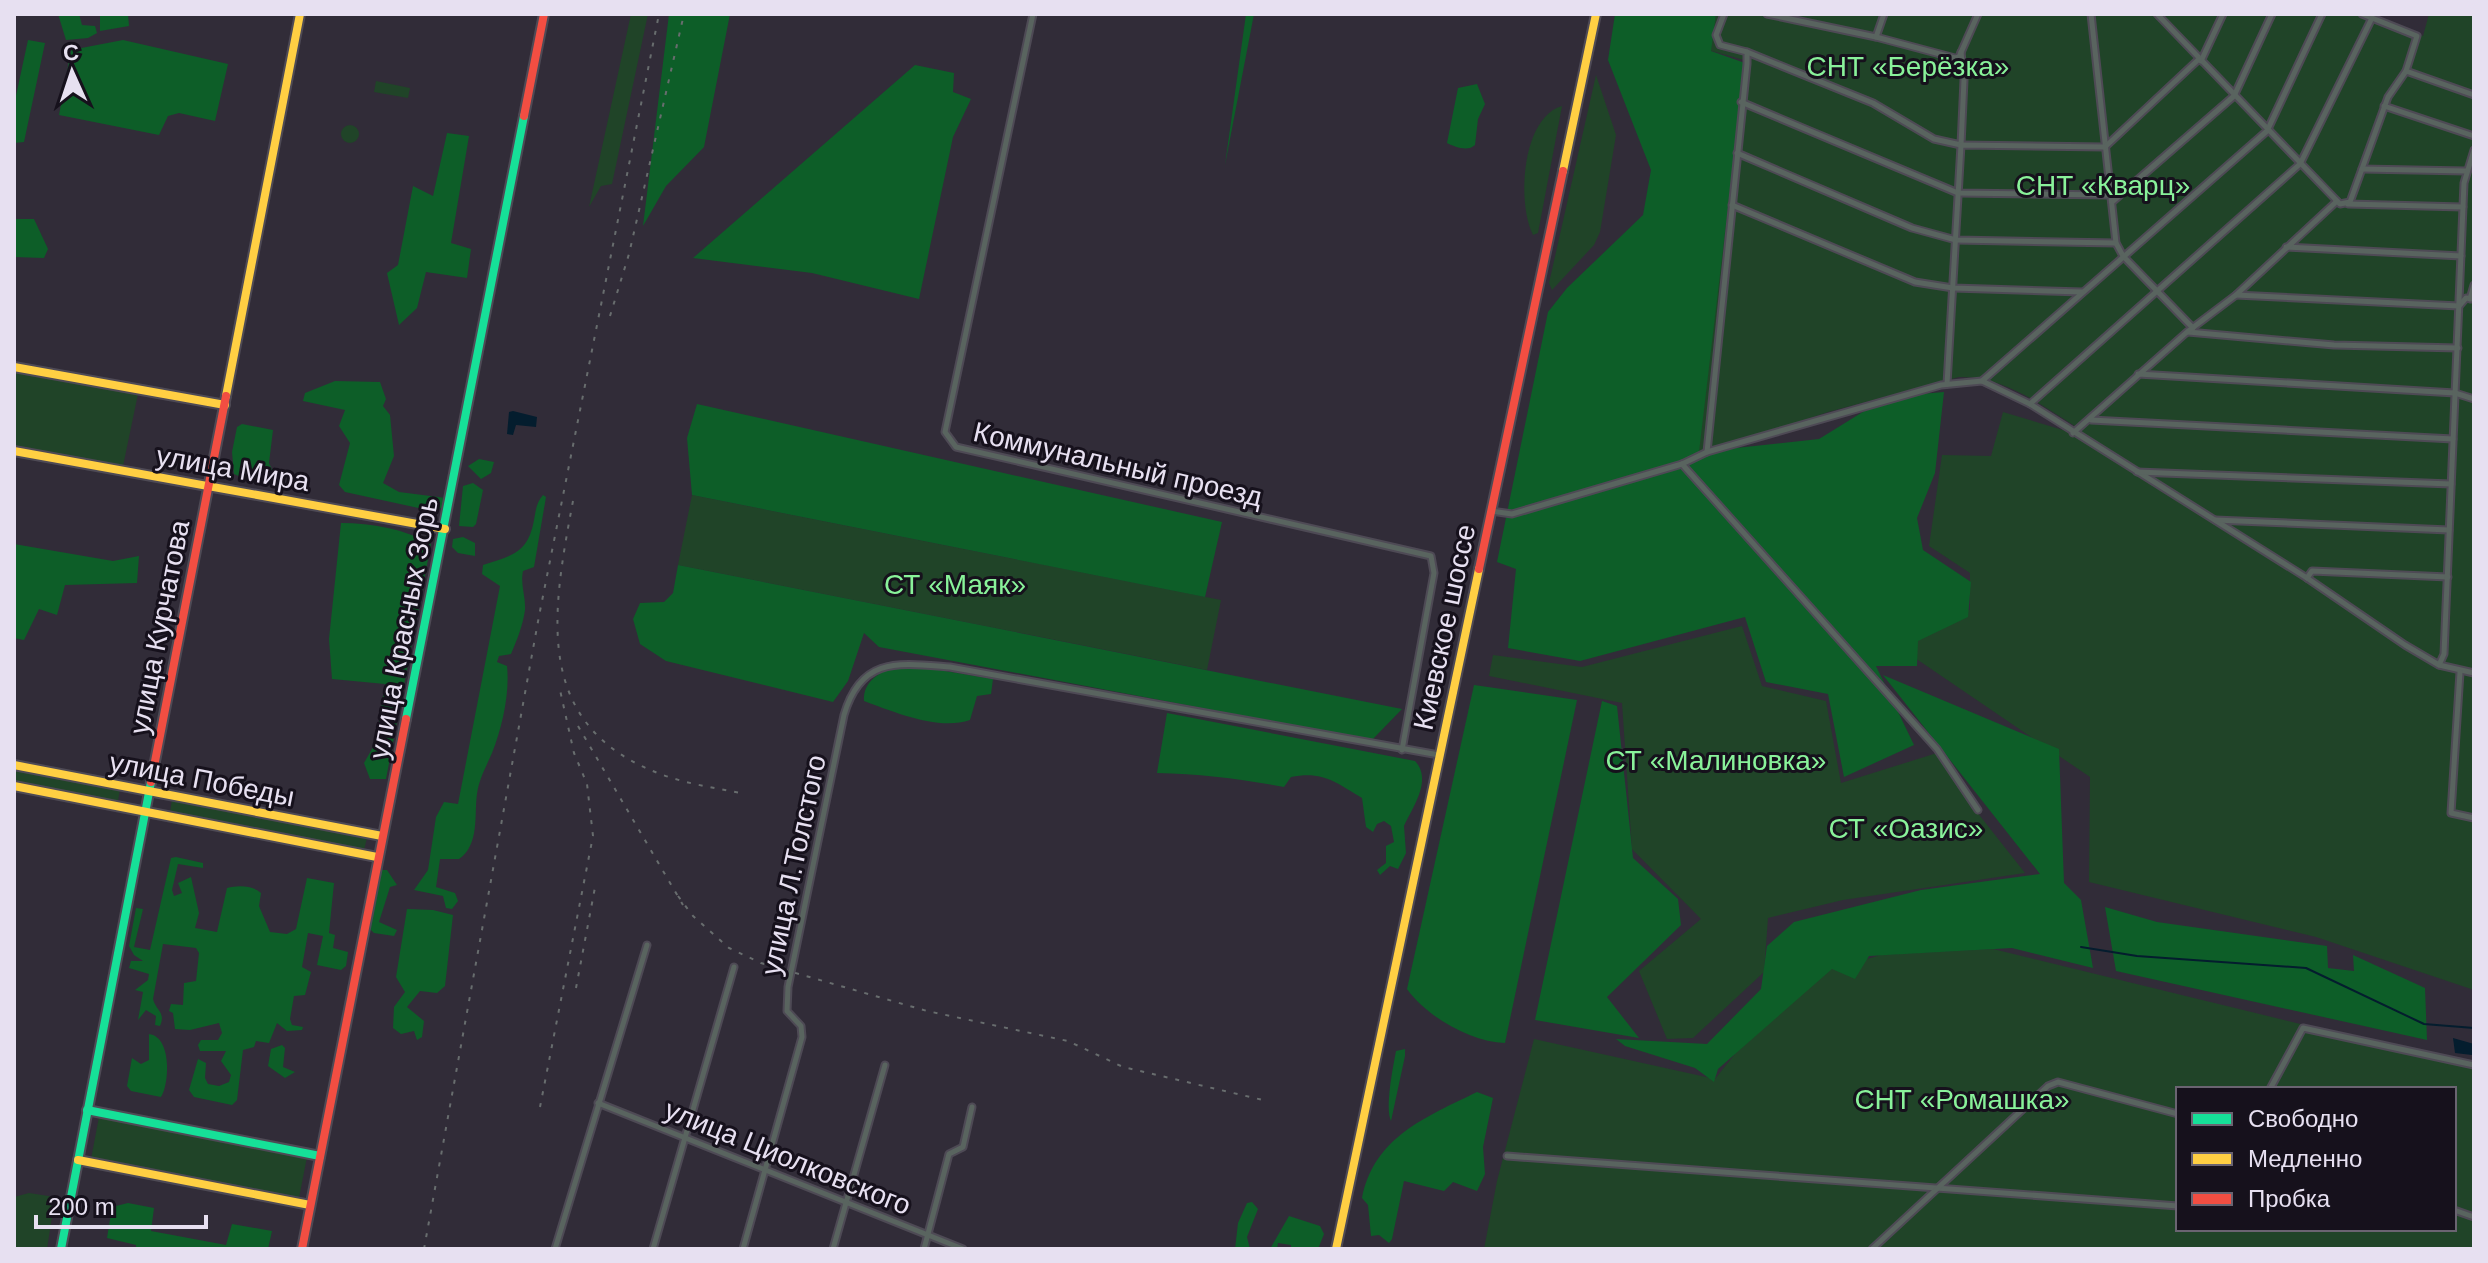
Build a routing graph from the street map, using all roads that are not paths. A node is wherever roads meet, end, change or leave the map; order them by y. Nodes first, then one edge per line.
1 (300, 14) edge
2 (544, 14) edge
3 (1033, 14) edge
4 (1596, 14) edge
5 (1724, 14) edge
6 (1767, 14) edge
7 (1884, 14) edge
8 (1978, 14) edge
9 (2091, 14) edge
10 (2157, 14) edge
11 (2223, 14) edge
12 (2272, 14) edge
13 (2322, 14) edge
14 (2362, 14) edge
15 (2372, 18) junction
16 (1876, 37) junction
17 (1747, 52) junction
18 (1961, 52) junction
19 (2200, 60) junction
20 (2406, 71) junction
21 (2474, 95) edge
22 (2234, 96) junction
23 (1741, 102) junction
24 (2384, 106) junction
25 (2267, 131) junction
26 (2474, 136) edge
27 (1961, 145) junction
28 (2105, 147) junction
29 (2474, 150) edge
30 (1737, 153) junction
31 (2300, 164) junction
32 (2362, 169) junction
33 (2466, 171) junction
34 (1958, 193) junction
35 (2111, 199) junction
36 (2338, 203) junction
37 (1732, 205) junction
38 (2463, 207) junction
39 (1956, 240) junction
40 (2116, 243) junction
41 (2284, 247) junction
42 (2123, 256) junction
43 (2461, 256) junction
44 (2474, 285) edge
45 (1953, 288) junction
46 (2157, 291) junction
47 (2082, 292) junction
48 (2236, 295) junction
49 (2467, 298) edge
50 (2459, 306) junction
51 (2193, 328) junction
52 (2187, 332) junction
53 (2458, 348) junction
54 (14, 367) edge
55 (2138, 374) junction
56 (1982, 381) junction
57 (1947, 384) junction
58 (2455, 393) junction
59 (2474, 399) edge
60 (2030, 404) junction
61 (225, 405) junction
62 (2091, 420) junction
63 (2073, 433) junction
64 (2453, 439) junction
65 (14, 451) edge
66 (1707, 452) junction
67 (1682, 464) junction
68 (2134, 472) junction
69 (2451, 484) junction
70 (209, 486) junction
71 (1491, 511) junction
72 (2211, 519) junction
73 (445, 529) junction
74 (2449, 530) junction
75 (2448, 577) junction
76 (2307, 578) junction
77 (2439, 665) junction
78 (2460, 672) junction
79 (2474, 673) edge
80 (1402, 750) junction
81 (1439, 755) junction
82 (14, 765) edge
83 (14, 786) edge
84 (149, 792) junction
85 (1978, 810) dead end
86 (146, 812) junction
87 (2474, 818) edge
88 (382, 836) junction
89 (377, 857) junction
90 (647, 945) dead end
91 (734, 967) dead end
92 (885, 1065) dead end
93 (2474, 1065) edge
94 (2271, 1087) edge
95 (598, 1103) junction
96 (972, 1107) dead end
97 (87, 1110) junction
98 (2176, 1113) edge
99 (684, 1137) junction
100 (320, 1156) junction
101 (1507, 1156) dead end
102 (78, 1160) junction
103 (767, 1169) junction
104 (1937, 1187) junction
105 (847, 1201) junction
106 (310, 1205) junction
107 (2176, 1206) edge
108 (928, 1235) junction
109 (61, 1249) edge
110 (302, 1249) edge
111 (555, 1249) edge
112 (653, 1249) edge
113 (743, 1249) edge
114 (833, 1249) edge
115 (924, 1249) edge
116 (963, 1249) edge
117 (1336, 1249) edge
118 (1872, 1249) edge

1 - 61 main road, улица Курчатова
2 - 73 main road, улица Красных Зорь
3 - 80 street, Коммунальный проезд
4 - 71 main road, Киевское шоссе
5 - 17 street
6 - 16 street
7 - 16 street
8 - 18 street
9 - 28 street
10 - 19 street
11 - 19 street
12 - 22 street
13 - 25 street
14 - 15 street
15 - 20 street
15 - 31 street
16 - 18 street
17 - 23 street
17 - 27 street
18 - 27 street
19 - 22 street
19 - 28 street
20 - 21 street
20 - 24 street
22 - 25 street
22 - 35 street
23 - 30 street
23 - 34 street
24 - 26 street
24 - 32 street
25 - 31 street
25 - 42 street
27 - 28 street
27 - 34 street
28 - 35 street
29 - 33 street
30 - 37 street
30 - 39 street
31 - 36 street
31 - 46 street
32 - 33 street
32 - 36 street
33 - 38 street
34 - 35 street
34 - 39 street
35 - 40 street
36 - 38 street
36 - 41 street
37 - 45 street
37 - 66 street
38 - 43 street
39 - 40 street
39 - 45 street
40 - 42 street
41 - 43 street
41 - 48 street
42 - 46 street
42 - 47 street
43 - 49 street
44 - 49 street
45 - 47 street
45 - 57 street
46 - 51 street
46 - 60 street
47 - 56 street
48 - 50 street
48 - 51 street
49 - 50 street
50 - 53 street
51 - 52 street
52 - 53 street
52 - 55 street
53 - 58 street
54 - 61 main road
55 - 58 street
55 - 62 street
56 - 57 street
56 - 60 street
57 - 66 street
58 - 59 street
58 - 64 street
60 - 63 street
61 - 70 main road, улица Курчатова
62 - 63 street
62 - 64 street
63 - 68 street
64 - 69 street
65 - 70 main road, улица Мира
66 - 67 street
67 - 71 street
67 - 85 street
68 - 69 street
68 - 72 street
69 - 74 street
70 - 73 main road, улица Мира
70 - 84 main road, улица Курчатова
71 - 81 main road, Киевское шоссе
72 - 74 street
72 - 76 street
73 - 88 main road, улица Красных Зорь
74 - 75 street
75 - 76 street
75 - 77 street
76 - 77 street
77 - 78 street
78 - 79 street
78 - 87 street
80 - 81 street
80 - 103 street, улица Л.Толстого
81 - 117 main road, Киевское шоссе
82 - 84 main road, улица Победы
83 - 86 main road, улица Победы
84 - 86 main road, улица Курчатова
84 - 88 main road, улица Победы
86 - 89 main road, улица Победы
86 - 97 main road, улица Курчатова
88 - 89 main road, улица Красных Зорь
89 - 100 main road, улица Красных Зорь
90 - 95 street
91 - 99 street
92 - 105 street
93 - 94 street
95 - 99 street, улица Циолковского
95 - 111 street
96 - 108 street
97 - 100 main road
97 - 102 main road, улица Курчатова
98 - 104 street
99 - 103 street, улица Циолковского
99 - 112 street
100 - 106 main road, улица Красных Зорь
101 - 104 street
102 - 106 main road
102 - 109 main road, улица Курчатова
103 - 105 street, улица Циолковского
103 - 113 street, улица Л.Толстого
104 - 107 street
104 - 118 street
105 - 108 street, улица Циолковского
105 - 114 street
106 - 110 main road, улица Красных Зорь
108 - 115 street
108 - 116 street, улица Циолковского

